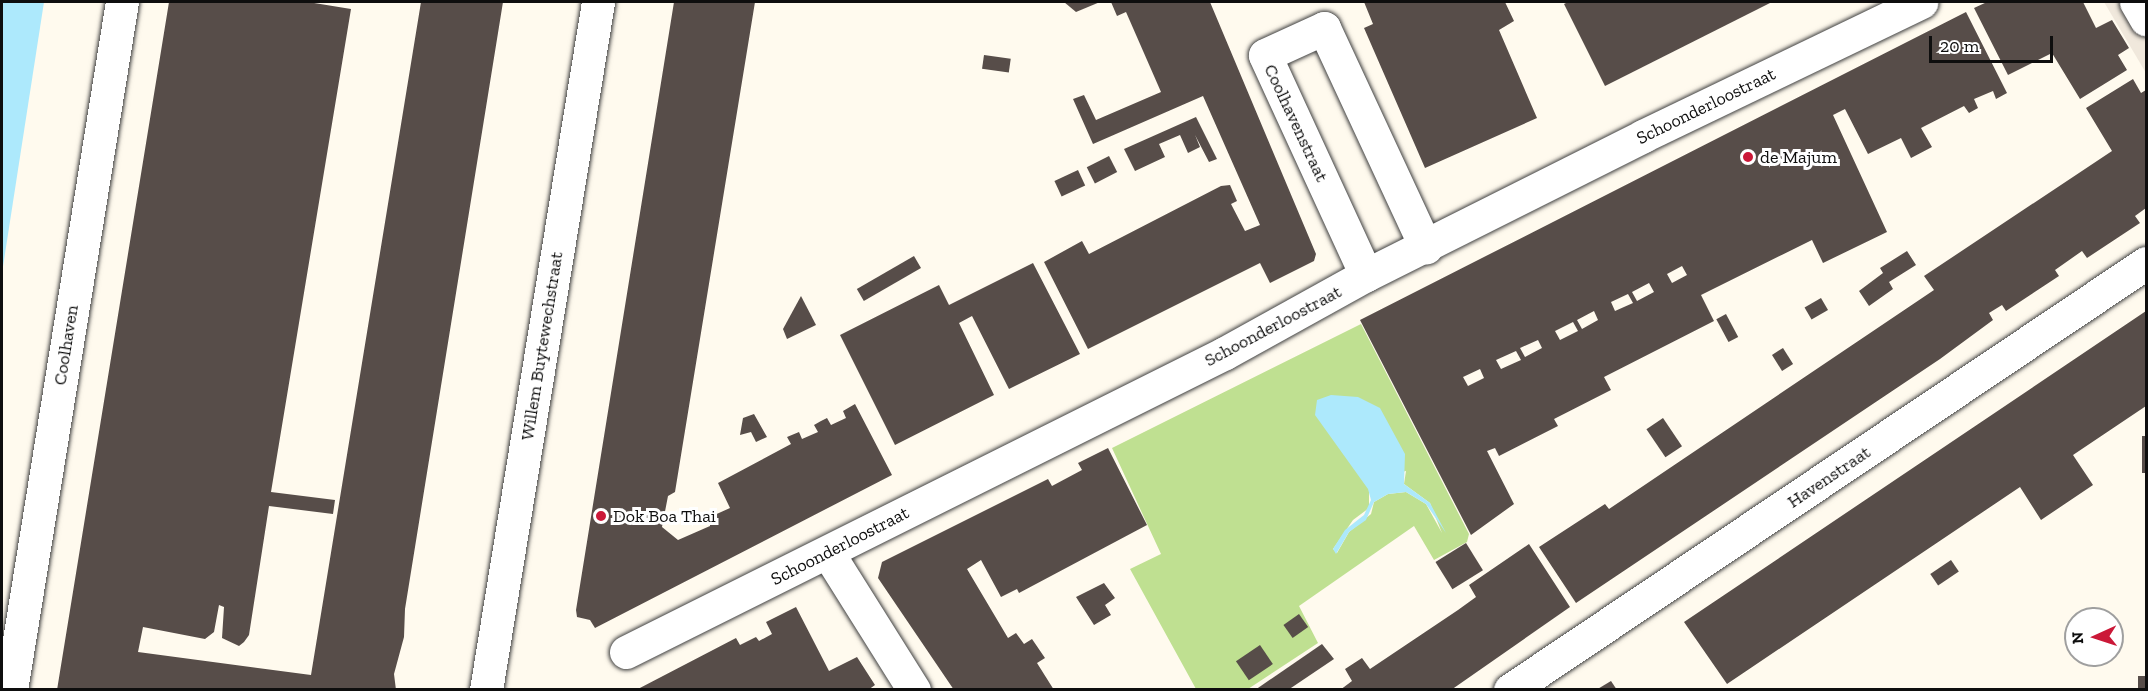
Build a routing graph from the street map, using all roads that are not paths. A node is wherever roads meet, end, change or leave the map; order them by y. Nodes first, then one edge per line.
1 (122, 2) edge
2 (598, 2) edge
3 (1921, 2) edge
4 (2136, 2) edge
5 (2146, 19) edge
6 (1426, 248) junction
7 (2146, 263) edge
8 (1366, 275) junction
9 (828, 553) junction
10 (626, 652) dead end
11 (11, 690) edge
12 (486, 690) edge
13 (914, 690) edge
14 (1510, 690) edge

1 - 11 street, Coolhaven
2 - 12 street, Willem Buytewechstraat
3 - 6 street, Schoonderloostraat
4 - 5 street
6 - 8 street, Schoonderloostraat
6 - 8 street, Coolhavenstraat
7 - 14 street, Havenstraat
8 - 9 street, Schoonderloostraat
9 - 10 street, Schoonderloostraat
9 - 13 street

